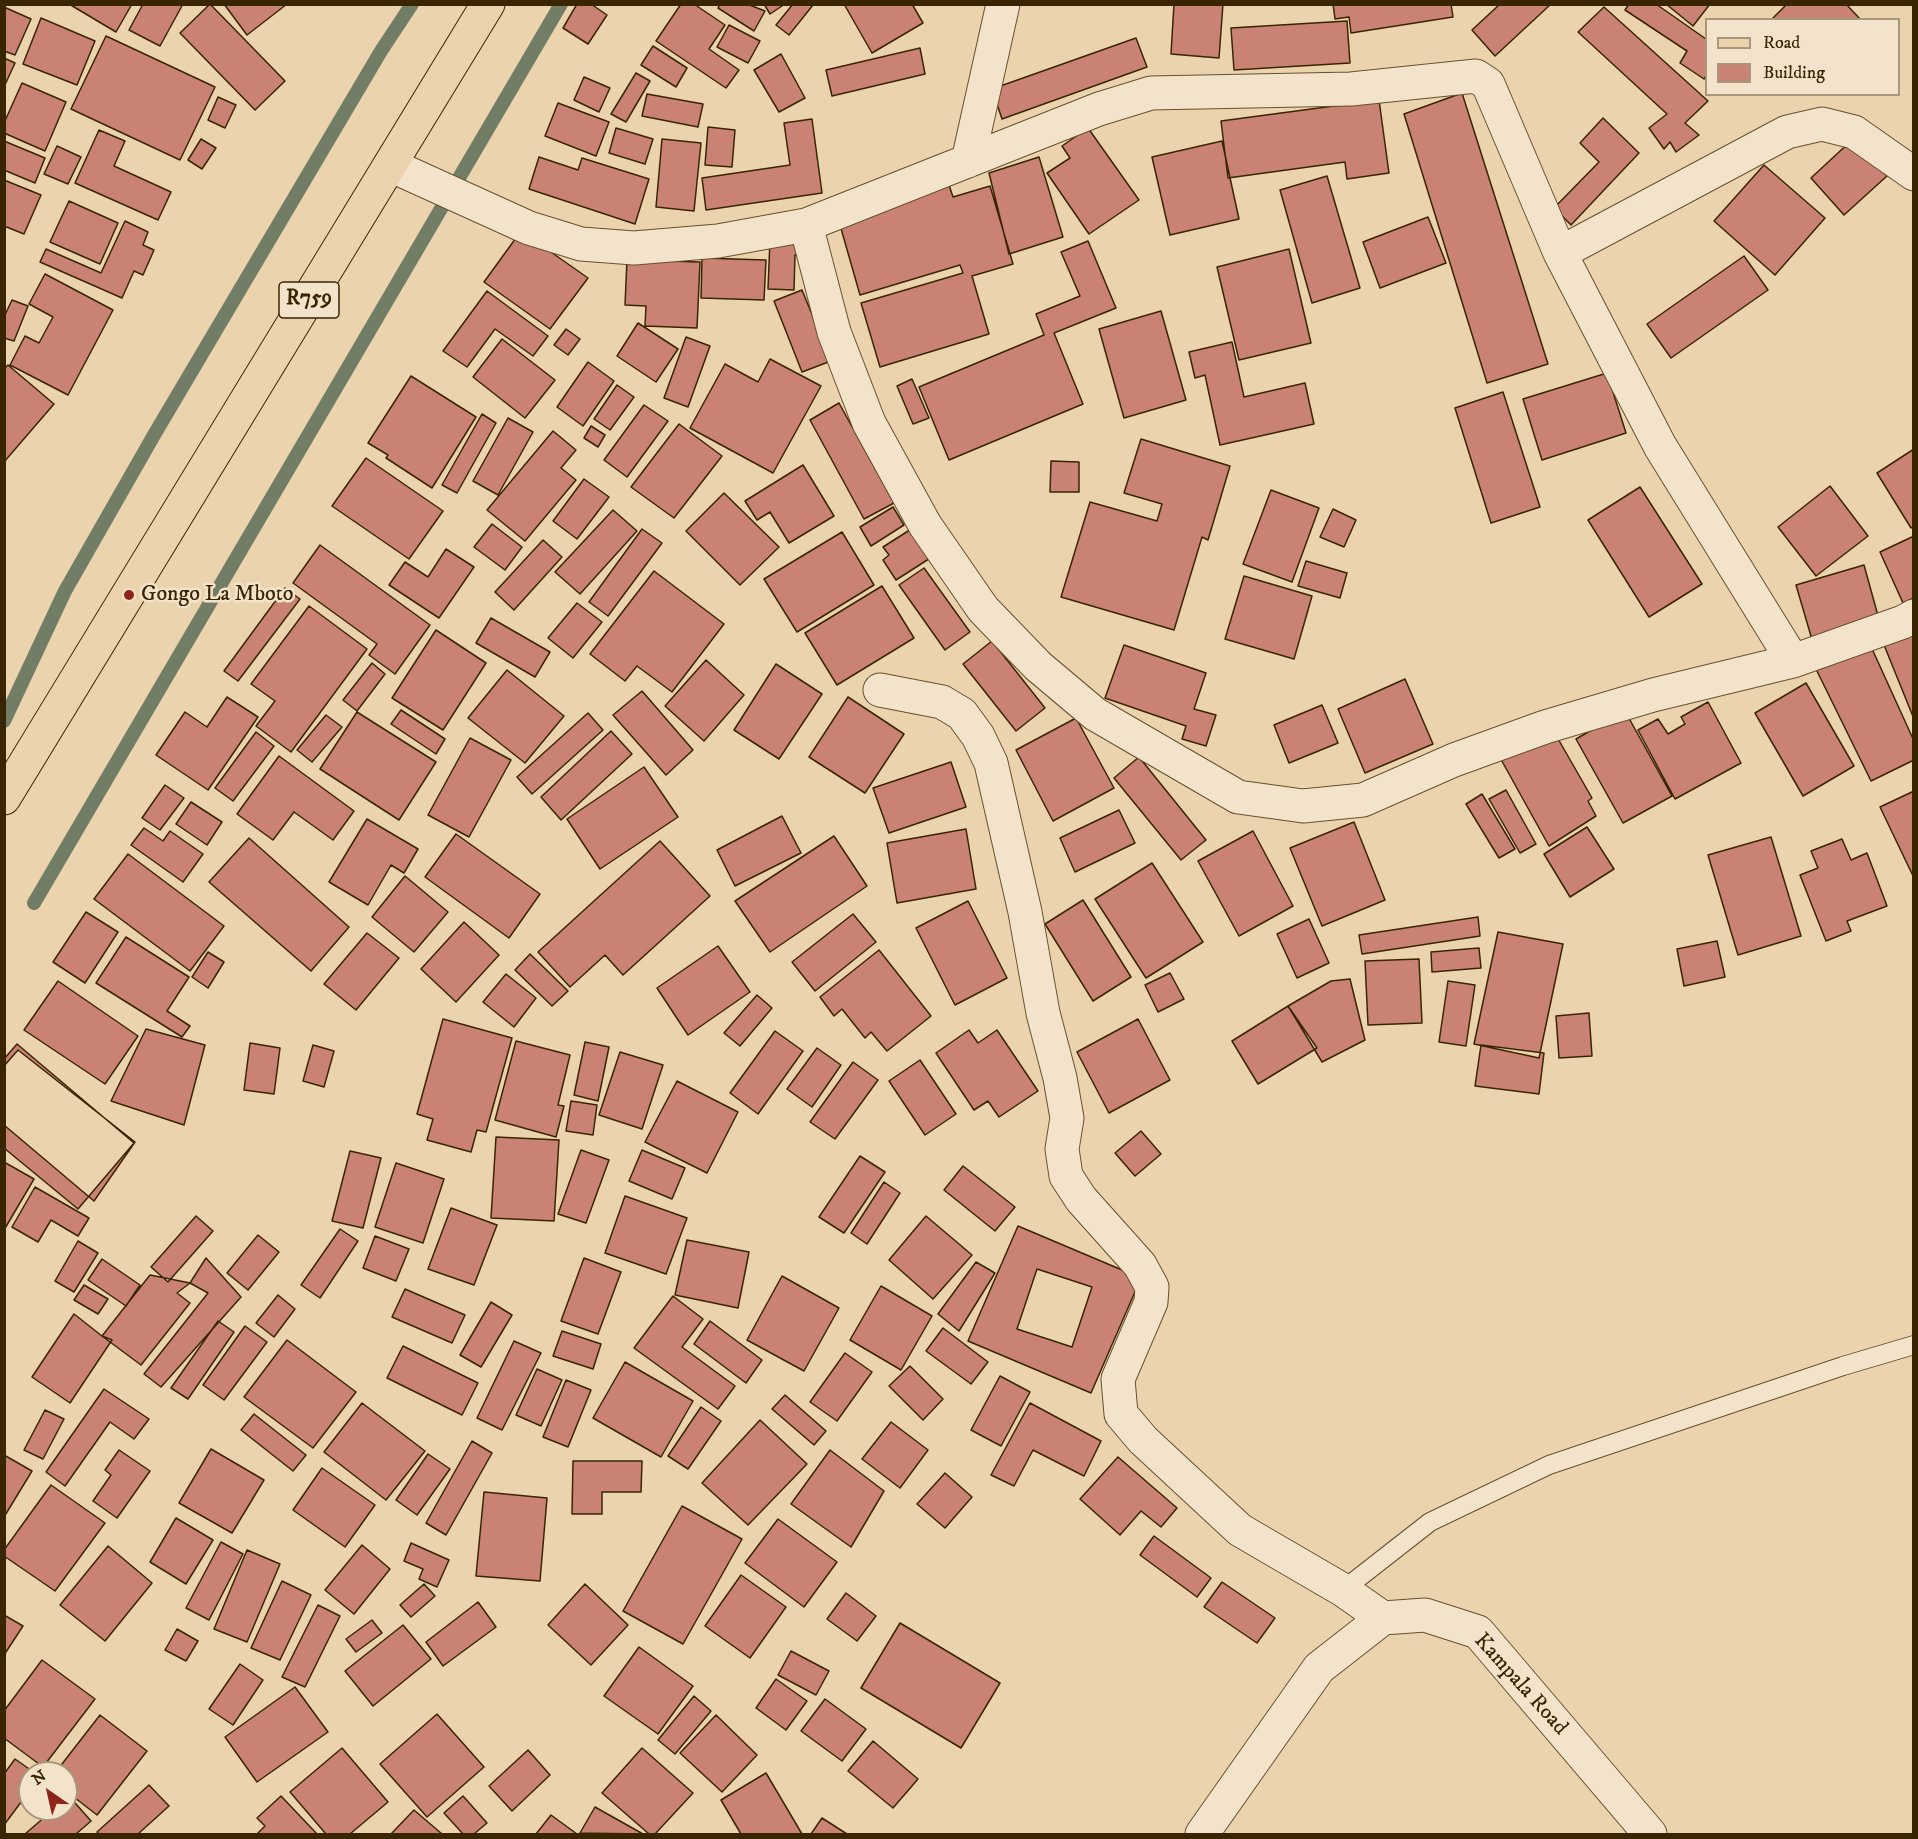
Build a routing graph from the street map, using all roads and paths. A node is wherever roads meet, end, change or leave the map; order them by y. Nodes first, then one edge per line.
1 (488, 4) edge
2 (1003, 4) edge
3 (968, 161) junction
4 (390, 165) junction
5 (1914, 174) edge
6 (806, 225) junction
7 (1560, 253) junction
8 (1914, 616) edge
9 (1793, 661) junction
10 (880, 690) dead end
11 (4, 798) edge
12 (1914, 1345) edge
13 (1343, 1590) junction
14 (1383, 1618) junction
15 (1202, 1834) edge
16 (1650, 1834) edge

1 - 4 main road, R759
2 - 3 street
3 - 6 street
3 - 7 street
4 - 6 street
4 - 11 main road, R759
5 - 7 street
6 - 9 street
7 - 9 street
8 - 9 street
10 - 13 street
12 - 13 lane
13 - 14 street
14 - 15 street
14 - 16 street, Kampala Road

